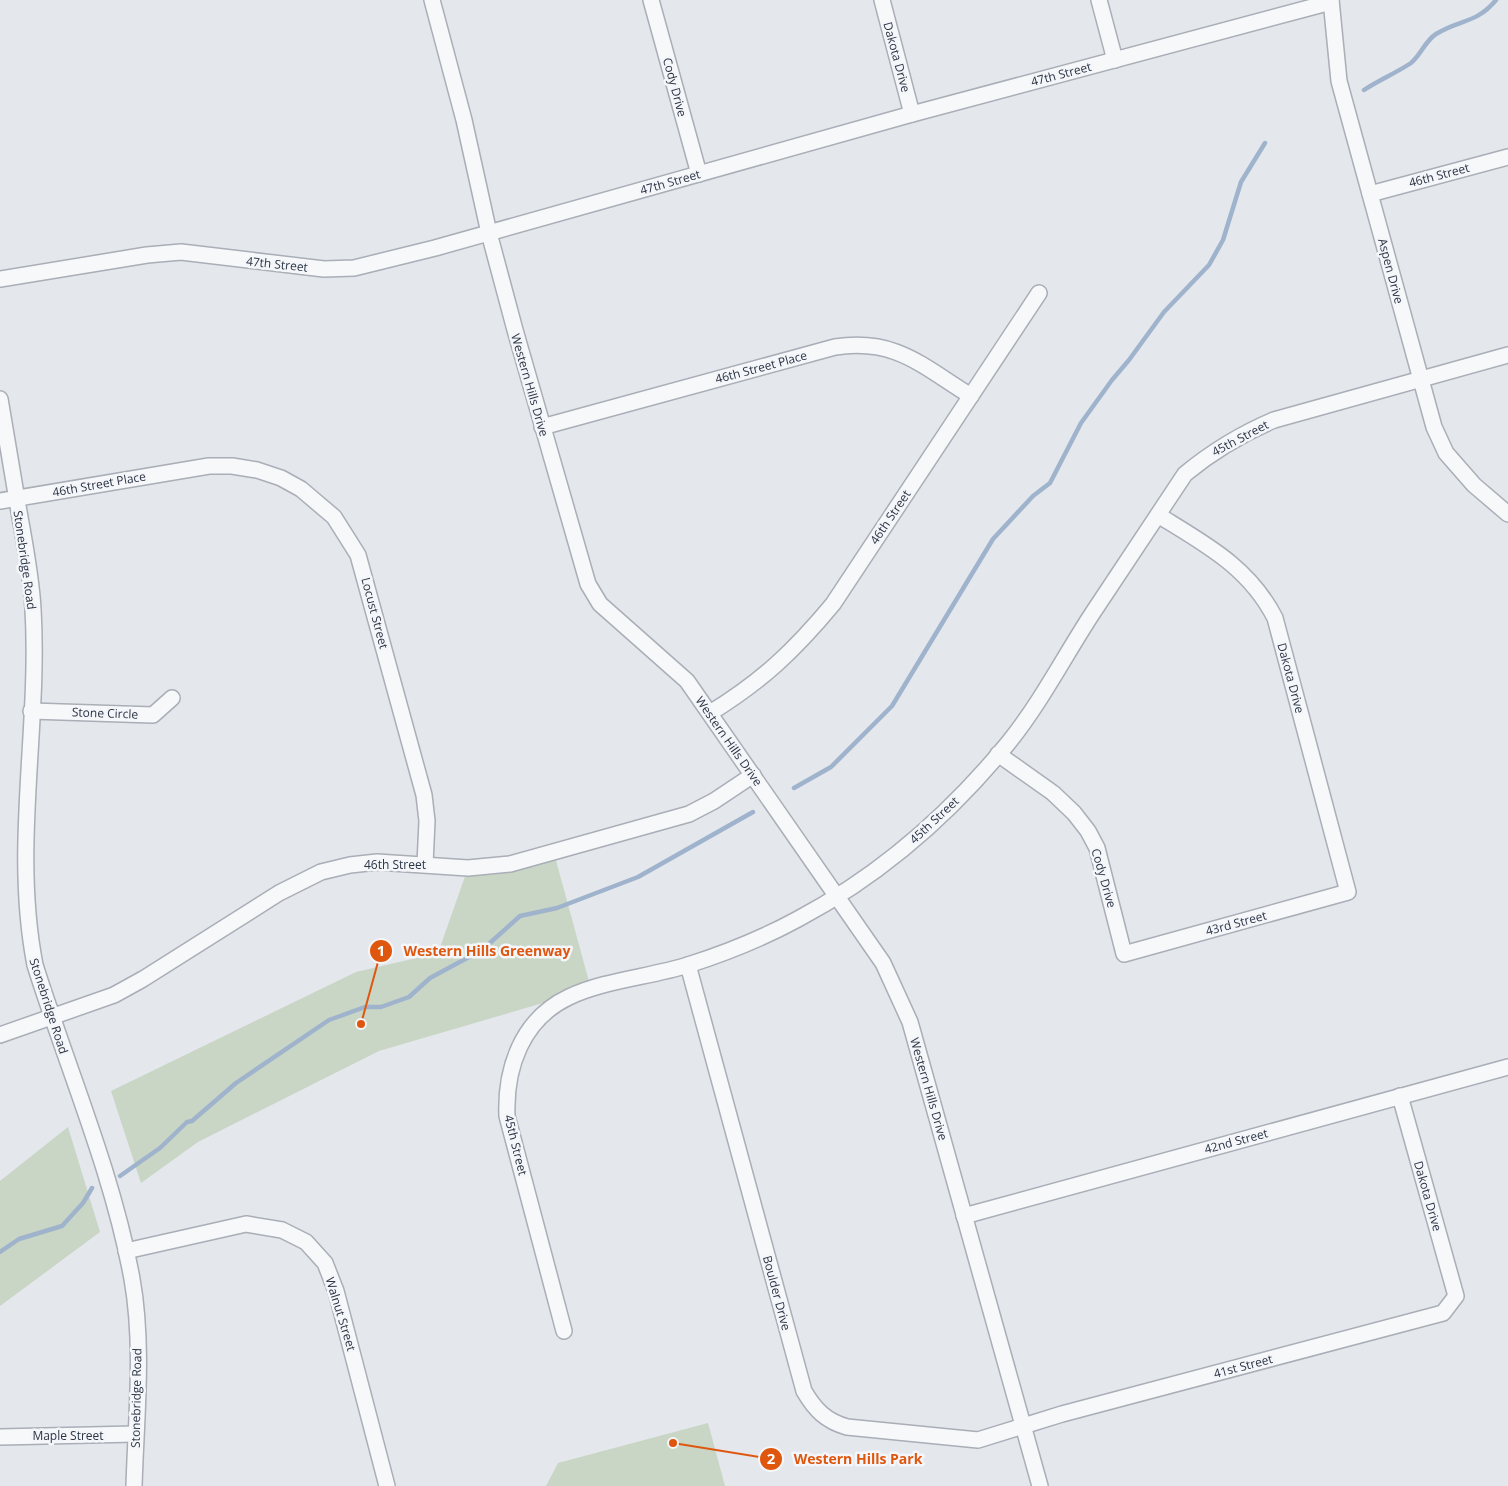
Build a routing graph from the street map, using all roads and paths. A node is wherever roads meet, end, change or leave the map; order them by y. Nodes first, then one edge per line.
1 (432, 0) edge
2 (651, 0) edge
3 (882, 0) edge
4 (1099, 0) edge
5 (1331, 1) edge
6 (1116, 60) junction
7 (912, 114) junction
8 (1508, 157) edge
9 (699, 174) junction
10 (1370, 194) junction
11 (489, 233) junction
12 (0, 279) edge
13 (1039, 293) dead end
14 (1508, 356) edge
15 (1420, 379) junction
16 (971, 396) junction
17 (0, 399) edge
18 (542, 427) junction
19 (197, 468) joint
20 (16, 498) junction
21 (0, 501) edge
22 (1508, 514) edge
23 (1158, 515) junction
24 (172, 698) dead end
25 (31, 711) junction
26 (710, 713) junction
27 (998, 754) junction
28 (753, 775) junction
29 (425, 864) junction
30 (1348, 892) joint
31 (837, 896) junction
32 (1124, 954) joint
33 (688, 965) junction
34 (51, 1017) junction
35 (0, 1035) edge
36 (1508, 1067) edge
37 (1400, 1096) junction
38 (964, 1216) junction
39 (126, 1251) junction
40 (1456, 1296) joint
41 (564, 1331) dead end
42 (1023, 1427) junction
43 (135, 1434) junction
44 (0, 1437) edge
45 (134, 1486) edge
46 (387, 1486) edge
47 (1040, 1486) edge

1 - 11 street, Western Hills Drive
2 - 9 street, Cody Drive
3 - 7 street, Dakota Drive
4 - 6 street
5 - 6 street, 47th Street
5 - 10 street, Aspen Drive
6 - 7 street, 47th Street
7 - 9 street, 47th Street
8 - 10 street, 46th Street
9 - 11 street, 47th Street
10 - 15 street, Aspen Drive
11 - 12 street, 47th Street
11 - 18 street, Western Hills Drive
13 - 16 street, 46th Street
14 - 15 street, 45th Street
15 - 22 street, Aspen Drive
15 - 23 street, 45th Street
16 - 18 street, 46th Street Place
16 - 26 street, 46th Street
17 - 20 street, Stonebridge Road
18 - 26 street, Western Hills Drive
19 - 20 street, 46th Street Place
19 - 29 street, Locust Street
20 - 21 street, 46th Street Place
20 - 25 street, Stonebridge Road
23 - 27 street, 45th Street
23 - 30 street, Dakota Drive
24 - 25 street, Stone Circle
25 - 34 street, Stonebridge Road
26 - 28 street, Western Hills Drive
27 - 31 street, 45th Street
27 - 32 street, Cody Drive
28 - 29 street, 46th Street
28 - 31 street, Western Hills Drive
29 - 34 street, 46th Street
30 - 32 street, 43rd Street
31 - 33 street, 45th Street
31 - 38 street, Western Hills Drive
33 - 41 street, 45th Street
33 - 42 street, Boulder Drive
34 - 35 street, 46th Street
34 - 39 street, Stonebridge Road
36 - 37 street, 42nd Street
37 - 38 street, 42nd Street
37 - 40 street, Dakota Drive
38 - 42 street, Western Hills Drive
39 - 43 street, Stonebridge Road
39 - 46 street, Walnut Street
40 - 42 street, 41st Street
42 - 47 street, Western Hills Drive
43 - 44 street, Maple Street
43 - 45 street, Stonebridge Road

